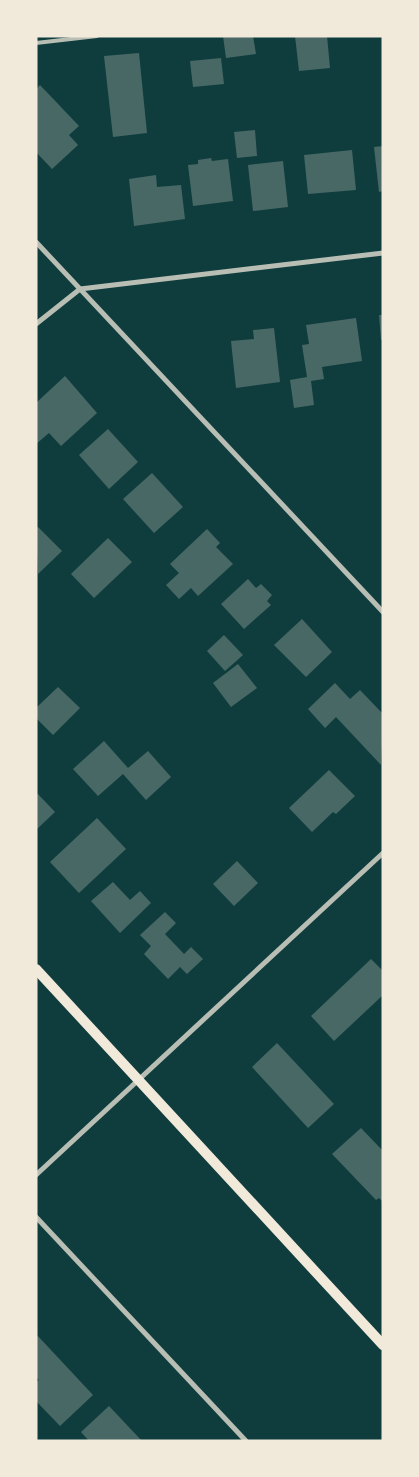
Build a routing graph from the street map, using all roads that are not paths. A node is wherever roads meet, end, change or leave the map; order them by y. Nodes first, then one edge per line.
1 (97, 36) edge
2 (36, 43) edge
3 (36, 242) edge
4 (383, 253) edge
5 (80, 290) junction
6 (36, 324) edge
7 (383, 612) edge
8 (383, 853) edge
9 (36, 969) edge
10 (140, 1080) junction
11 (36, 1174) edge
12 (36, 1217) edge
13 (383, 1345) edge
14 (246, 1441) edge

1 - 2 lane
3 - 5 street
4 - 5 street
5 - 6 street
5 - 7 street
8 - 10 street
9 - 10 main road
10 - 11 street
10 - 13 main road
12 - 14 street

